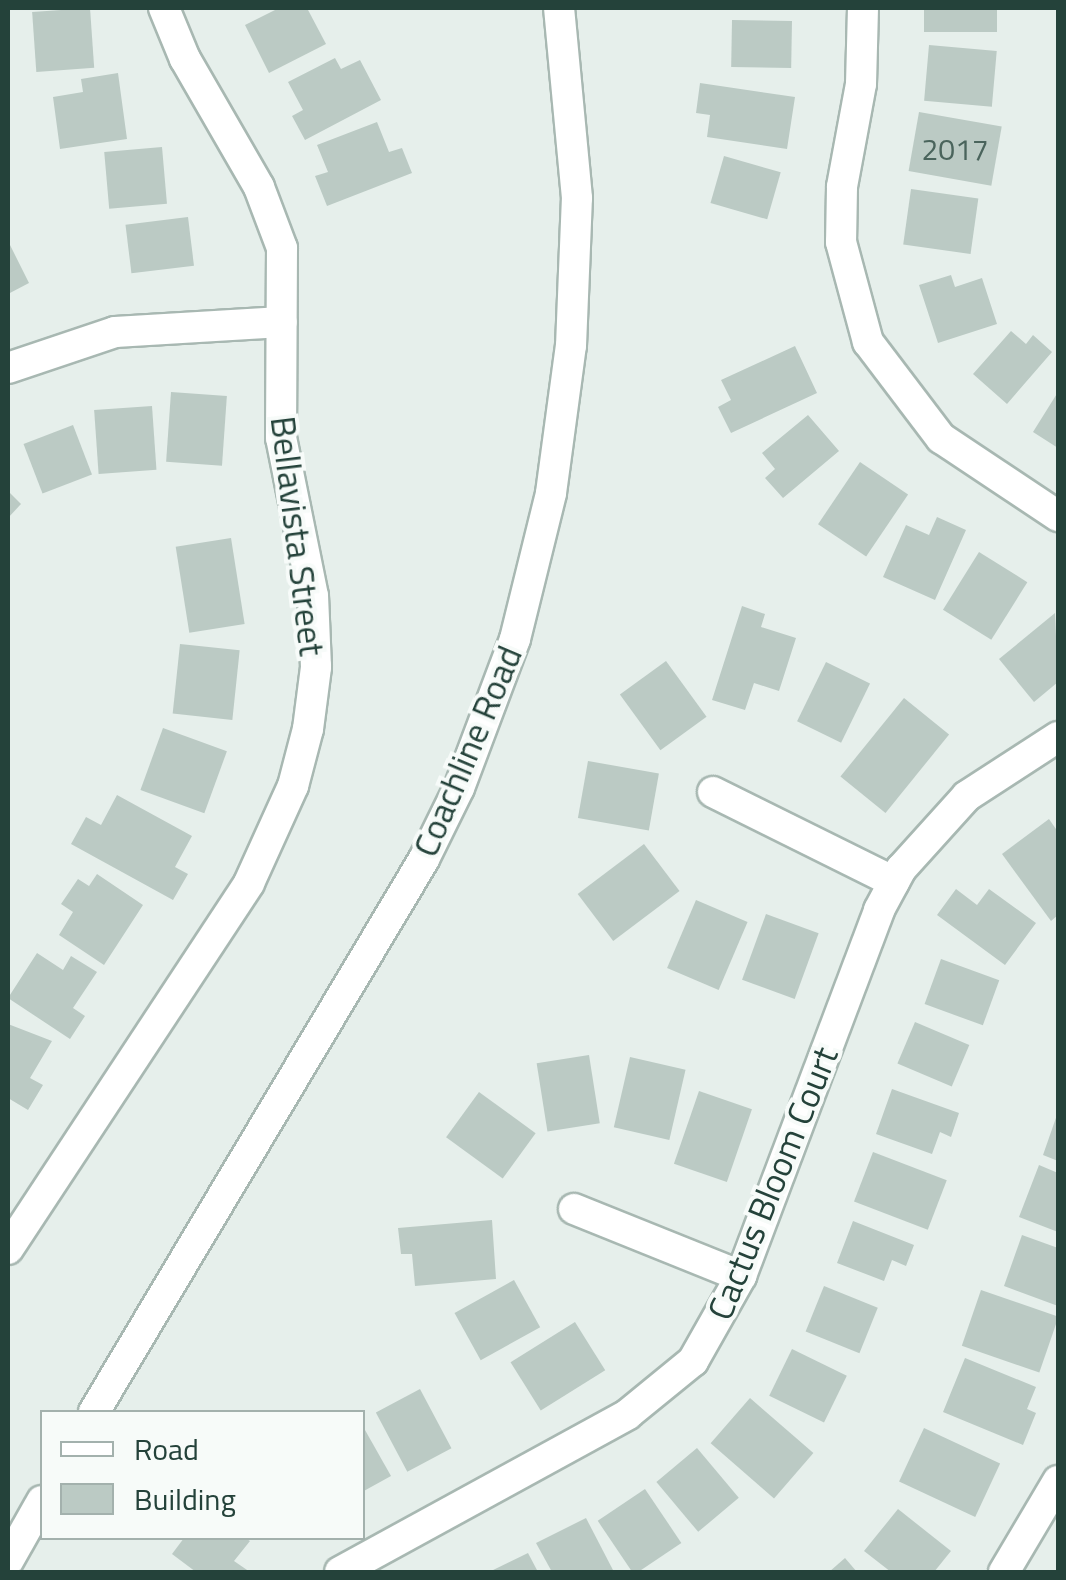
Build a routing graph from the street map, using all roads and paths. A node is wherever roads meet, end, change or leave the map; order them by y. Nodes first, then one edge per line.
1 (164, 8) edge
2 (559, 8) edge
3 (863, 8) edge
4 (282, 322) junction
5 (8, 368) edge
6 (1058, 516) edge
7 (1058, 737) edge
8 (714, 792) dead end
9 (894, 882) junction
10 (574, 1210) dead end
11 (8, 1249) edge
12 (741, 1276) junction
13 (95, 1410) edge
14 (1058, 1480) edge
15 (40, 1505) edge
16 (8, 1562) edge
17 (340, 1572) edge
18 (1004, 1572) edge

1 - 4 street, Bellavista Street
2 - 13 street, Coachline Road
3 - 6 street
4 - 5 street
4 - 11 street, Bellavista Street
7 - 9 street, Cactus Bloom Court
8 - 9 street
9 - 12 street, Cactus Bloom Court
10 - 12 street
12 - 17 street, Cactus Bloom Court
14 - 18 street
15 - 16 street

